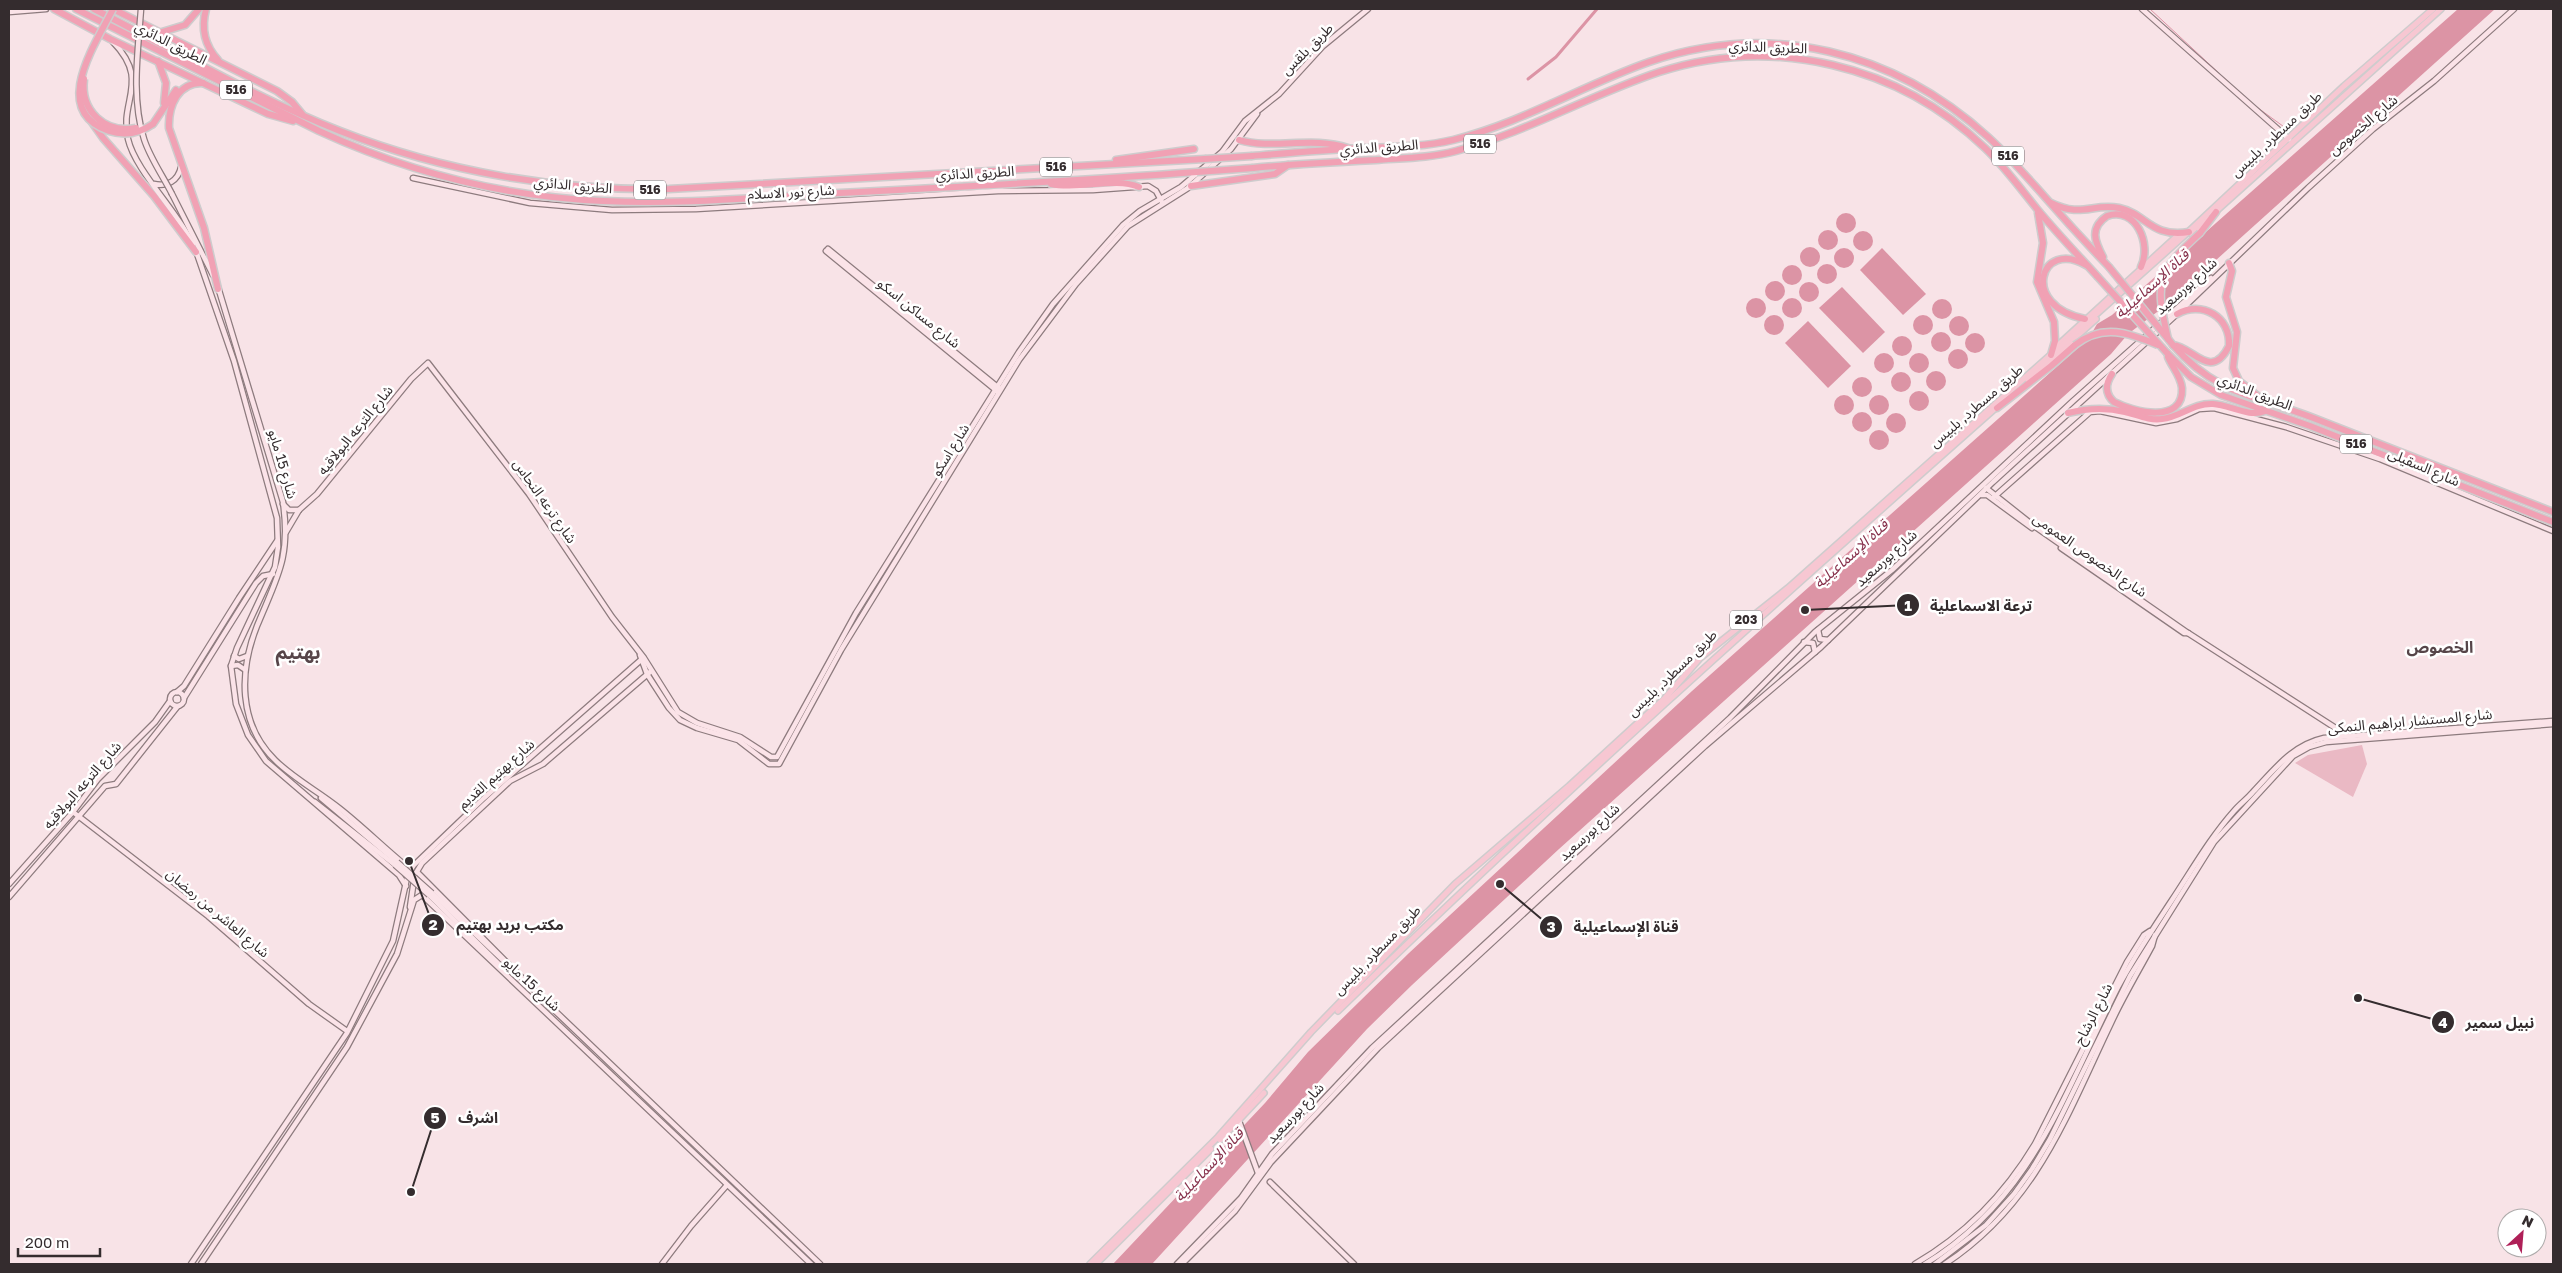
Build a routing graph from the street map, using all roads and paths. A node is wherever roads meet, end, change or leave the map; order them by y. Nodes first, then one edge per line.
1 (46, 9) edge
2 (54, 9) edge
3 (76, 9) edge
4 (94, 9) edge
5 (113, 9) edge
6 (117, 9) edge
7 (142, 9) edge
8 (199, 9) edge
9 (206, 9) edge
10 (1368, 9) edge
11 (2142, 9) edge
12 (2433, 9) edge
13 (2440, 9) edge
14 (2514, 9) edge
15 (9, 12) edge
16 (161, 32) junction
17 (110, 39) junction
18 (157, 60) junction
19 (223, 64) junction
20 (205, 83) junction
21 (1263, 107) junction
22 (302, 115) junction
23 (89, 117) junction
24 (152, 122) junction
25 (299, 122) junction
26 (2289, 139) junction
27 (1239, 140) junction
28 (1194, 149) dead end
29 (1351, 149) junction
30 (1095, 164) junction
31 (1288, 165) junction
32 (181, 167) junction
33 (413, 178) dead end
34 (1042, 181) junction
35 (154, 184) junction
36 (1190, 184) junction
37 (1139, 187) junction
38 (2045, 198) junction
39 (1161, 199) junction
40 (1163, 205) junction
41 (2037, 209) junction
42 (2216, 212) junction
43 (2188, 233) junction
44 (827, 250) dead end
45 (196, 252) junction
46 (2229, 263) junction
47 (2108, 267) junction
48 (2141, 267) junction
49 (2090, 269) junction
50 (218, 288) junction
51 (2177, 314) junction
52 (2085, 319) junction
53 (2168, 339) junction
54 (2173, 345) junction
55 (2160, 346) junction
56 (2053, 353) junction
57 (2167, 353) junction
58 (2127, 357) junction
59 (428, 363) joint
60 (2112, 374) junction
61 (998, 390) junction
62 (2264, 401) junction
63 (1996, 408) junction
64 (2266, 411) junction
65 (2068, 413) junction
66 (1986, 488) junction
67 (1980, 495) junction
68 (1994, 497) junction
69 (282, 502) junction
70 (299, 510) junction
71 (2553, 512) edge
72 (2553, 522) edge
73 (2553, 531) edge
74 (286, 532) junction
75 (278, 540) junction
76 (887, 569) junction
77 (272, 574) junction
78 (1819, 629) junction
79 (2188, 633) junction
80 (1828, 640) junction
81 (1804, 642) junction
82 (1814, 653) junction
83 (234, 656) junction
84 (247, 656) junction
85 (641, 658) junction
86 (1700, 658) junction
87 (231, 666) junction
88 (1707, 666) junction
89 (244, 669) junction
90 (649, 673) junction
91 (177, 692) junction
92 (184, 698) junction
93 (170, 701) junction
94 (178, 706) junction
95 (691, 723) junction
96 (2553, 723) edge
97 (2517, 726) junction
98 (2348, 736) junction
99 (777, 757) joint
100 (776, 766) joint
101 (2278, 769) junction
102 (319, 795) junction
103 (308, 797) junction
104 (73, 812) junction
105 (80, 817) junction
106 (1575, 852) dead end
107 (1579, 856) junction
108 (405, 865) junction
109 (413, 866) junction
110 (417, 872) junction
111 (399, 875) junction
112 (15, 877) junction
113 (1463, 878) junction
114 (1476, 879) junction
115 (21, 883) junction
116 (9, 884) edge
117 (406, 886) junction
118 (430, 886) junction
119 (422, 895) junction
120 (1445, 895) junction
121 (1459, 896) junction
122 (9, 897) edge
123 (406, 928) junction
124 (2153, 932) junction
125 (511, 967) junction
126 (505, 972) junction
127 (1406, 1009) dead end
128 (1410, 1013) junction
129 (347, 1031) junction
130 (1240, 1122) junction
131 (274, 1142) junction
132 (282, 1146) junction
133 (268, 1151) junction
134 (275, 1156) junction
135 (1256, 1163) junction
136 (1263, 1166) junction
137 (1258, 1173) junction
138 (1270, 1182) dead end
139 (727, 1185) junction
140 (2002, 1203) junction
141 (191, 1264) edge
142 (202, 1264) edge
143 (664, 1264) edge
144 (811, 1264) edge
145 (820, 1264) edge
146 (1090, 1264) edge
147 (1096, 1264) edge
148 (1176, 1264) edge
149 (1182, 1264) edge
150 (1354, 1264) edge
151 (1915, 1264) edge
152 (1924, 1264) edge
153 (1935, 1264) edge
154 (1946, 1264) edge

1 - 15 main road
2 - 17 highway
3 - 25 highway, الطريق الدائري / 516
4 - 22 highway, الطريق الدائري / 516
5 - 16 highway
5 - 23 highway, bridge
6 - 24 highway, bridge
7 - 50 main road, شارع 15 مايو, bridge
8 - 16 highway
9 - 19 highway
10 - 21 main road, طريق بلقس
11 - 26 main road
12 - 26 main road, طريق مسطرد, بلبيس / 203
13 - 42 main road, طريق مسطرد, بلبيس / 203
14 - 46 main road, شارع الخصوص
16 - 19 highway
17 - 18 highway
17 - 35 main road, شارع 15 مايو
18 - 20 highway
18 - 24 highway
19 - 22 highway
20 - 24 highway
20 - 25 highway
20 - 32 highway
21 - 27 main road
21 - 36 main road
22 - 30 highway, الطريق الدائري / 516
23 - 24 highway, bridge
23 - 45 highway, bridge
25 - 34 highway, الطريق الدائري / 516
26 - 43 main road, طريق مسطرد, بلبيس / 203
27 - 29 highway
27 - 36 main road
28 - 30 highway
29 - 30 highway, الطريق الدائري / 516, bridge
29 - 38 highway, الطريق الدائري / 516
31 - 34 highway, الطريق الدائري / 516, bridge
31 - 36 highway
31 - 41 highway, الطريق الدائري / 516
32 - 35 main road
32 - 50 highway
33 - 37 main road, شارع نور الاسلام
34 - 37 highway
35 - 45 main road, شارع 15 مايو
36 - 39 main road, شارع اسكو
36 - 40 main road, شارع اسكو
37 - 39 main road, شارع نور الاسلام
38 - 43 highway
38 - 47 highway, الطريق الدائري / 516
39 - 40 main road
39 - 61 main road, شارع اسكو
40 - 61 main road, شارع اسكو
41 - 49 highway, الطريق الدائري / 516
41 - 56 highway
42 - 53 highway, bridge
42 - 63 main road, طريق مسطرد, بلبيس / 203
43 - 48 main road
43 - 56 main road, طريق مسطرد, بلبيس / 203
44 - 61 main road, شارع مساكن اسكو
45 - 75 main road, شارع 15 مايو
46 - 51 main road, شارع بورسعيد
46 - 58 main road, شارع بورسعيد
46 - 62 highway
47 - 48 highway
47 - 53 highway, الطريق الدائري / 516, bridge
48 - 52 main road
49 - 52 highway
49 - 55 highway, الطريق الدائري / 516, bridge
50 - 69 main road, شارع 15 مايو
51 - 54 highway
51 - 58 main road, شارع بورسعيد
52 - 56 main road
53 - 54 highway, الطريق الدائري / 516, bridge
54 - 62 highway, الطريق الدائري / 516
55 - 57 highway, الطريق الدائري / 516, bridge
55 - 63 highway, bridge
56 - 86 main road, طريق مسطرد, بلبيس / 203
57 - 60 highway
57 - 64 highway, الطريق الدائري / 516
58 - 60 main road, شارع بورسعيد
58 - 78 main road, شارع بورسعيد
59 - 70 main road, شارع الترعه البولاقيه
59 - 85 main road, شارع ترعه النحاس
60 - 65 main road, شارع بورسعيد
61 - 76 main road, شارع اسكو
62 - 71 highway, الطريق الدائري / 516
63 - 88 main road, طريق مسطرد, بلبيس / 203
64 - 65 highway
64 - 72 highway, الطريق الدائري / 516
65 - 66 main road, شارع بورسعيد
66 - 67 main road, شارع بورسعيد
66 - 68 main road, شارع الخصوص العمومى
67 - 79 main road, شارع الخصوص العمومى
67 - 80 main road, شارع بورسعيد
68 - 73 main road, شارع السقيلى
68 - 79 main road, شارع الخصوص العمومى
69 - 70 main road
69 - 74 main road, شارع 15 مايو
70 - 74 main road, شارع الترعه البولاقيه
74 - 84 main road, شارع 15 مايو
75 - 77 main road, شارع 15 مايو
75 - 91 main road
76 - 99 main road, شارع اسكو
76 - 100 main road, شارع اسكو
77 - 83 main road, شارع 15 مايو
77 - 92 main road
78 - 80 main road
78 - 81 main road, شارع بورسعيد
79 - 98 main road, شارع الخصوص العمومى
80 - 82 main road, شارع بورسعيد
81 - 82 main road
81 - 107 main road, شارع بورسعيد
82 - 149 main road, شارع بورسعيد
83 - 84 main road
83 - 87 main road, شارع 15 مايو
84 - 89 main road, شارع 15 مايو
85 - 90 main road, شارع ترعه النحاس
85 - 109 main road, شارع بهتيم القديم
86 - 88 main road
86 - 113 main road, طريق مسطرد, بلبيس / 203
87 - 89 main road
87 - 103 main road, شارع 15 مايو
88 - 114 main road, طريق مسطرد, بلبيس / 203
89 - 102 main road, شارع 15 مايو
90 - 95 main road, شارع ترعه النحاس
90 - 110 main road, شارع بهتيم القديم
91 - 92 main road
91 - 93 main road
92 - 94 main road
93 - 94 main road
93 - 104 main road, شارع الترعه البولاقيه
94 - 105 main road, شارع الترعه البولاقيه
95 - 99 main road, شارع ترعه النحاس
95 - 100 main road, شارع ترعه النحاس
96 - 97 main road, شارع المستشار ابراهيم النمكى
97 - 98 main road, شارع المستشار ابراهيم النمكى
97 - 101 main road, شارع المستشار ابراهيم النمكى
98 - 101 main road, شارع المستشار ابراهيم النمكى
101 - 124 main road, شارع الرشاح
102 - 108 main road, شارع 15 مايو
102 - 125 main road, bridge
103 - 111 main road, شارع 15 مايو
103 - 126 main road, bridge
104 - 105 main road, شارع العاشر من رمضان
104 - 112 main road, شارع الترعه البولاقيه
105 - 115 main road, شارع الترعه البولاقيه
105 - 129 main road, شارع العاشر من رمضان
106 - 107 main road
107 - 128 main road, شارع بورسعيد
108 - 109 main road
108 - 111 main road
109 - 117 main road, شارع بهتيم القديم
110 - 118 main road, شارع 15 مايو
110 - 123 main road, شارع بهتيم القديم
111 - 117 main road, شارع 15 مايو
112 - 115 main road
112 - 116 main road, شارع الترعه البولاقيه
113 - 114 main road
113 - 120 main road, طريق مسطرد, بلبيس / 203
114 - 121 main road, طريق مسطرد, بلبيس / 203
115 - 122 main road, شارع الترعه البولاقيه
117 - 129 main road, شارع بهتيم القديم
118 - 119 main road
118 - 125 main road, شارع 15 مايو
119 - 123 main road
119 - 126 main road, شارع 15 مايو
120 - 121 main road
120 - 146 main road, طريق مسطرد, بلبيس / 203
121 - 130 main road, طريق مسطرد, بلبيس / 203
123 - 132 main road
124 - 140 main road, شارع الرشاح
124 - 140 main road
125 - 145 main road, شارع 15 مايو
126 - 139 main road, شارع 15 مايو
127 - 128 main road
128 - 136 main road, شارع بورسعيد
129 - 131 main road
130 - 135 main road
130 - 147 main road, طريق مسطرد, بلبيس / 203
131 - 132 main road
131 - 133 main road
132 - 134 main road
133 - 134 main road
133 - 141 main road
134 - 142 main road
135 - 136 main road
135 - 137 main road
136 - 137 main road, شارع بورسعيد
137 - 148 main road, شارع بورسعيد
138 - 150 main road
139 - 143 main road
139 - 144 main road, شارع 15 مايو
140 - 151 main road
140 - 152 main road, شارع الرشاح
140 - 153 main road, شارع الرشاح
140 - 154 main road

